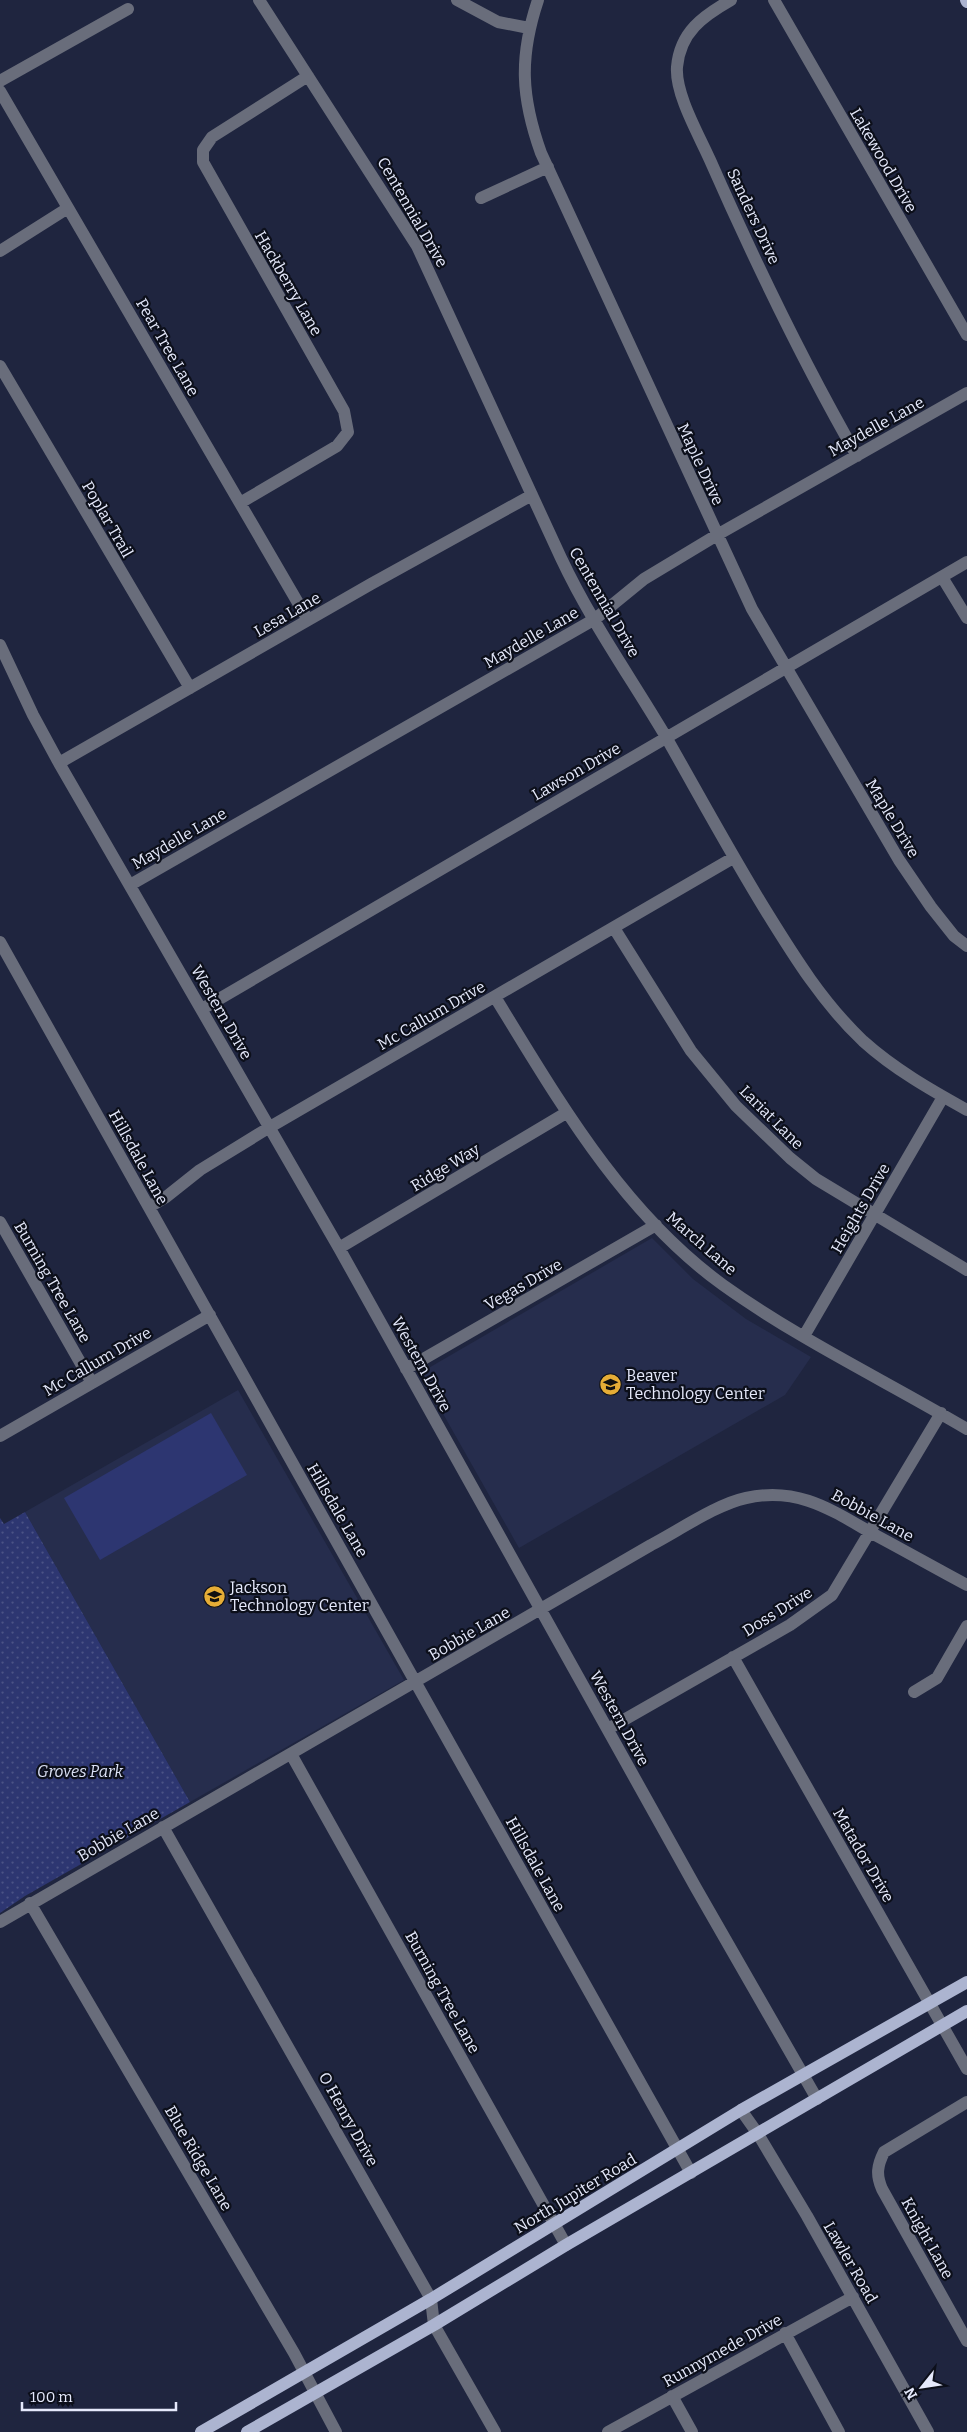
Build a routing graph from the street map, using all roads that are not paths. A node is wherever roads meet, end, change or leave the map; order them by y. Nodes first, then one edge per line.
1 (259, 0) edge
2 (457, 0) edge
3 (538, 0) edge
4 (732, 0) edge
5 (774, 0) edge
6 (128, 9) dead end
7 (529, 28) junction
8 (308, 76) junction
9 (0, 81) edge
10 (0, 91) edge
11 (548, 167) junction
12 (481, 198) dead end
13 (68, 208) junction
14 (0, 251) edge
15 (967, 335) edge
16 (0, 366) edge
17 (967, 394) edge
18 (857, 456) junction
19 (532, 495) junction
20 (240, 503) junction
21 (717, 535) junction
22 (967, 562) edge
23 (942, 576) junction
24 (595, 618) junction
25 (967, 618) edge
26 (308, 620) junction
27 (0, 646) edge
28 (786, 668) junction
29 (190, 688) junction
30 (666, 737) junction
31 (59, 762) junction
32 (733, 858) junction
33 (130, 885) junction
34 (614, 928) junction
35 (0, 942) edge
36 (967, 946) edge
37 (495, 997) junction
38 (202, 1009) junction
39 (943, 1097) junction
40 (967, 1110) edge
41 (566, 1113) junction
42 (270, 1127) junction
43 (149, 1207) junction
44 (874, 1216) junction
45 (0, 1222) edge
46 (656, 1225) junction
47 (339, 1248) junction
48 (967, 1270) edge
49 (210, 1314) junction
50 (804, 1336) junction
51 (406, 1369) junction
52 (92, 1384) junction
53 (941, 1413) junction
54 (967, 1429) edge
55 (0, 1436) edge
56 (871, 1532) junction
57 (967, 1585) edge
58 (540, 1610) junction
59 (967, 1626) edge
60 (733, 1657) junction
61 (416, 1683) junction
62 (914, 1692) dead end
63 (608, 1729) junction
64 (291, 1754) junction
65 (163, 1827) junction
66 (30, 1903) junction
67 (0, 1922) edge
68 (967, 1982) edge
69 (930, 2004) junction
70 (967, 2010) edge
71 (942, 2025) junction
72 (967, 2069) edge
73 (804, 2075) junction
74 (817, 2099) junction
75 (967, 2102) edge
76 (741, 2110) junction
77 (758, 2134) junction
78 (678, 2150) junction
79 (691, 2173) junction
80 (555, 2225) junction
81 (566, 2245) junction
82 (853, 2297) junction
83 (432, 2299) junction
84 (434, 2325) junction
85 (785, 2333) junction
86 (967, 2340) edge
87 (304, 2373) junction
88 (315, 2394) junction
89 (672, 2396) junction
90 (201, 2432) edge
91 (247, 2432) edge
92 (336, 2432) edge
93 (495, 2432) edge
94 (608, 2432) edge
95 (692, 2432) edge
96 (839, 2432) edge
97 (928, 2432) edge

1 - 8 street, Centennial Drive
2 - 7 street
3 - 7 street, Maple Drive
4 - 18 street, Sanders Drive
5 - 15 street, Lakewood Drive
6 - 9 street
7 - 11 street, Maple Drive
8 - 19 street, Centennial Drive
8 - 20 street, Hackberry Lane
10 - 13 street, Pear Tree Lane
11 - 12 street
11 - 21 street, Maple Drive
13 - 14 street
13 - 20 street, Pear Tree Lane
16 - 29 street, Poplar Trail
17 - 18 street, Maydelle Lane
18 - 21 street, Maydelle Lane
19 - 24 street, Centennial Drive
19 - 26 street, Lesa Lane
20 - 26 street, Pear Tree Lane
21 - 24 street, Maydelle Lane
21 - 28 street, Maple Drive
22 - 23 street, Lawson Drive
23 - 25 street
23 - 28 street, Lawson Drive
24 - 30 street, Centennial Drive
24 - 33 street, Maydelle Lane
26 - 29 street, Lesa Lane
27 - 31 street, Western Drive
28 - 30 street, Lawson Drive
28 - 36 street, Maple Drive
29 - 31 street, Lesa Lane
30 - 32 street, Centennial Drive
30 - 38 street, Lawson Drive
31 - 33 street, Western Drive
32 - 34 street, Mc Callum Drive
32 - 39 street, Centennial Drive
33 - 38 street, Western Drive
34 - 37 street, Mc Callum Drive
34 - 44 street, Lariat Lane
35 - 43 street, Hillsdale Lane
37 - 41 street, March Lane
37 - 42 street, Mc Callum Drive
38 - 42 street, Western Drive
39 - 40 street, Centennial Drive
39 - 44 street, Heights Drive
41 - 46 street, March Lane
41 - 47 street, Ridge Way
42 - 43 street, Mc Callum Drive
42 - 47 street, Western Drive
43 - 49 street, Hillsdale Lane
44 - 48 street, Lariat Lane
44 - 50 street, Heights Drive
45 - 52 street, Burning Tree Lane
46 - 50 street, March Lane
46 - 51 street, Vegas Drive
47 - 51 street, Western Drive
49 - 52 street, Mc Callum Drive
49 - 61 street, Hillsdale Lane
50 - 53 street, March Lane
51 - 58 street, Western Drive
52 - 55 street, Mc Callum Drive
53 - 54 street, March Lane
53 - 56 street, Doss Drive
56 - 57 street, Bobbie Lane
56 - 58 street, Bobbie Lane
56 - 60 street, Doss Drive
58 - 61 street, Bobbie Lane
58 - 63 street, Western Drive
59 - 62 street
60 - 63 street, Doss Drive
60 - 69 street, Matador Drive
61 - 64 street, Bobbie Lane
61 - 78 street, Hillsdale Lane
63 - 73 street, Western Drive
64 - 65 street, Bobbie Lane
64 - 80 street, Burning Tree Lane
65 - 66 street, Bobbie Lane
65 - 83 street, O Henry Drive
66 - 67 street, Bobbie Lane
66 - 87 street, Blue Ridge Lane
68 - 69 main road, North Jupiter Road
69 - 71 street, Matador Drive
69 - 73 main road, North Jupiter Road
70 - 71 main road
71 - 72 street, Matador Drive
71 - 74 main road
73 - 74 street, Western Drive
73 - 76 main road, North Jupiter Road
74 - 77 main road
75 - 86 street, Knight Lane
76 - 77 street, Lawler Road
76 - 78 main road, North Jupiter Road
77 - 79 main road
77 - 82 street, Lawler Road
78 - 79 street, Hillsdale Lane
78 - 80 main road, North Jupiter Road
79 - 81 main road
80 - 81 street, Burning Tree Lane
80 - 83 main road, North Jupiter Road
81 - 84 main road
82 - 85 street, Runnymede Drive
82 - 97 street, Lawler Road
83 - 84 street, O Henry Drive
83 - 87 main road, North Jupiter Road
84 - 88 main road
84 - 93 street, O Henry Drive
85 - 89 street, Runnymede Drive
85 - 96 street
87 - 88 street, Blue Ridge Lane
87 - 90 main road, North Jupiter Road
88 - 91 main road
88 - 92 street, Blue Ridge Lane
89 - 94 street, Runnymede Drive
89 - 95 street

